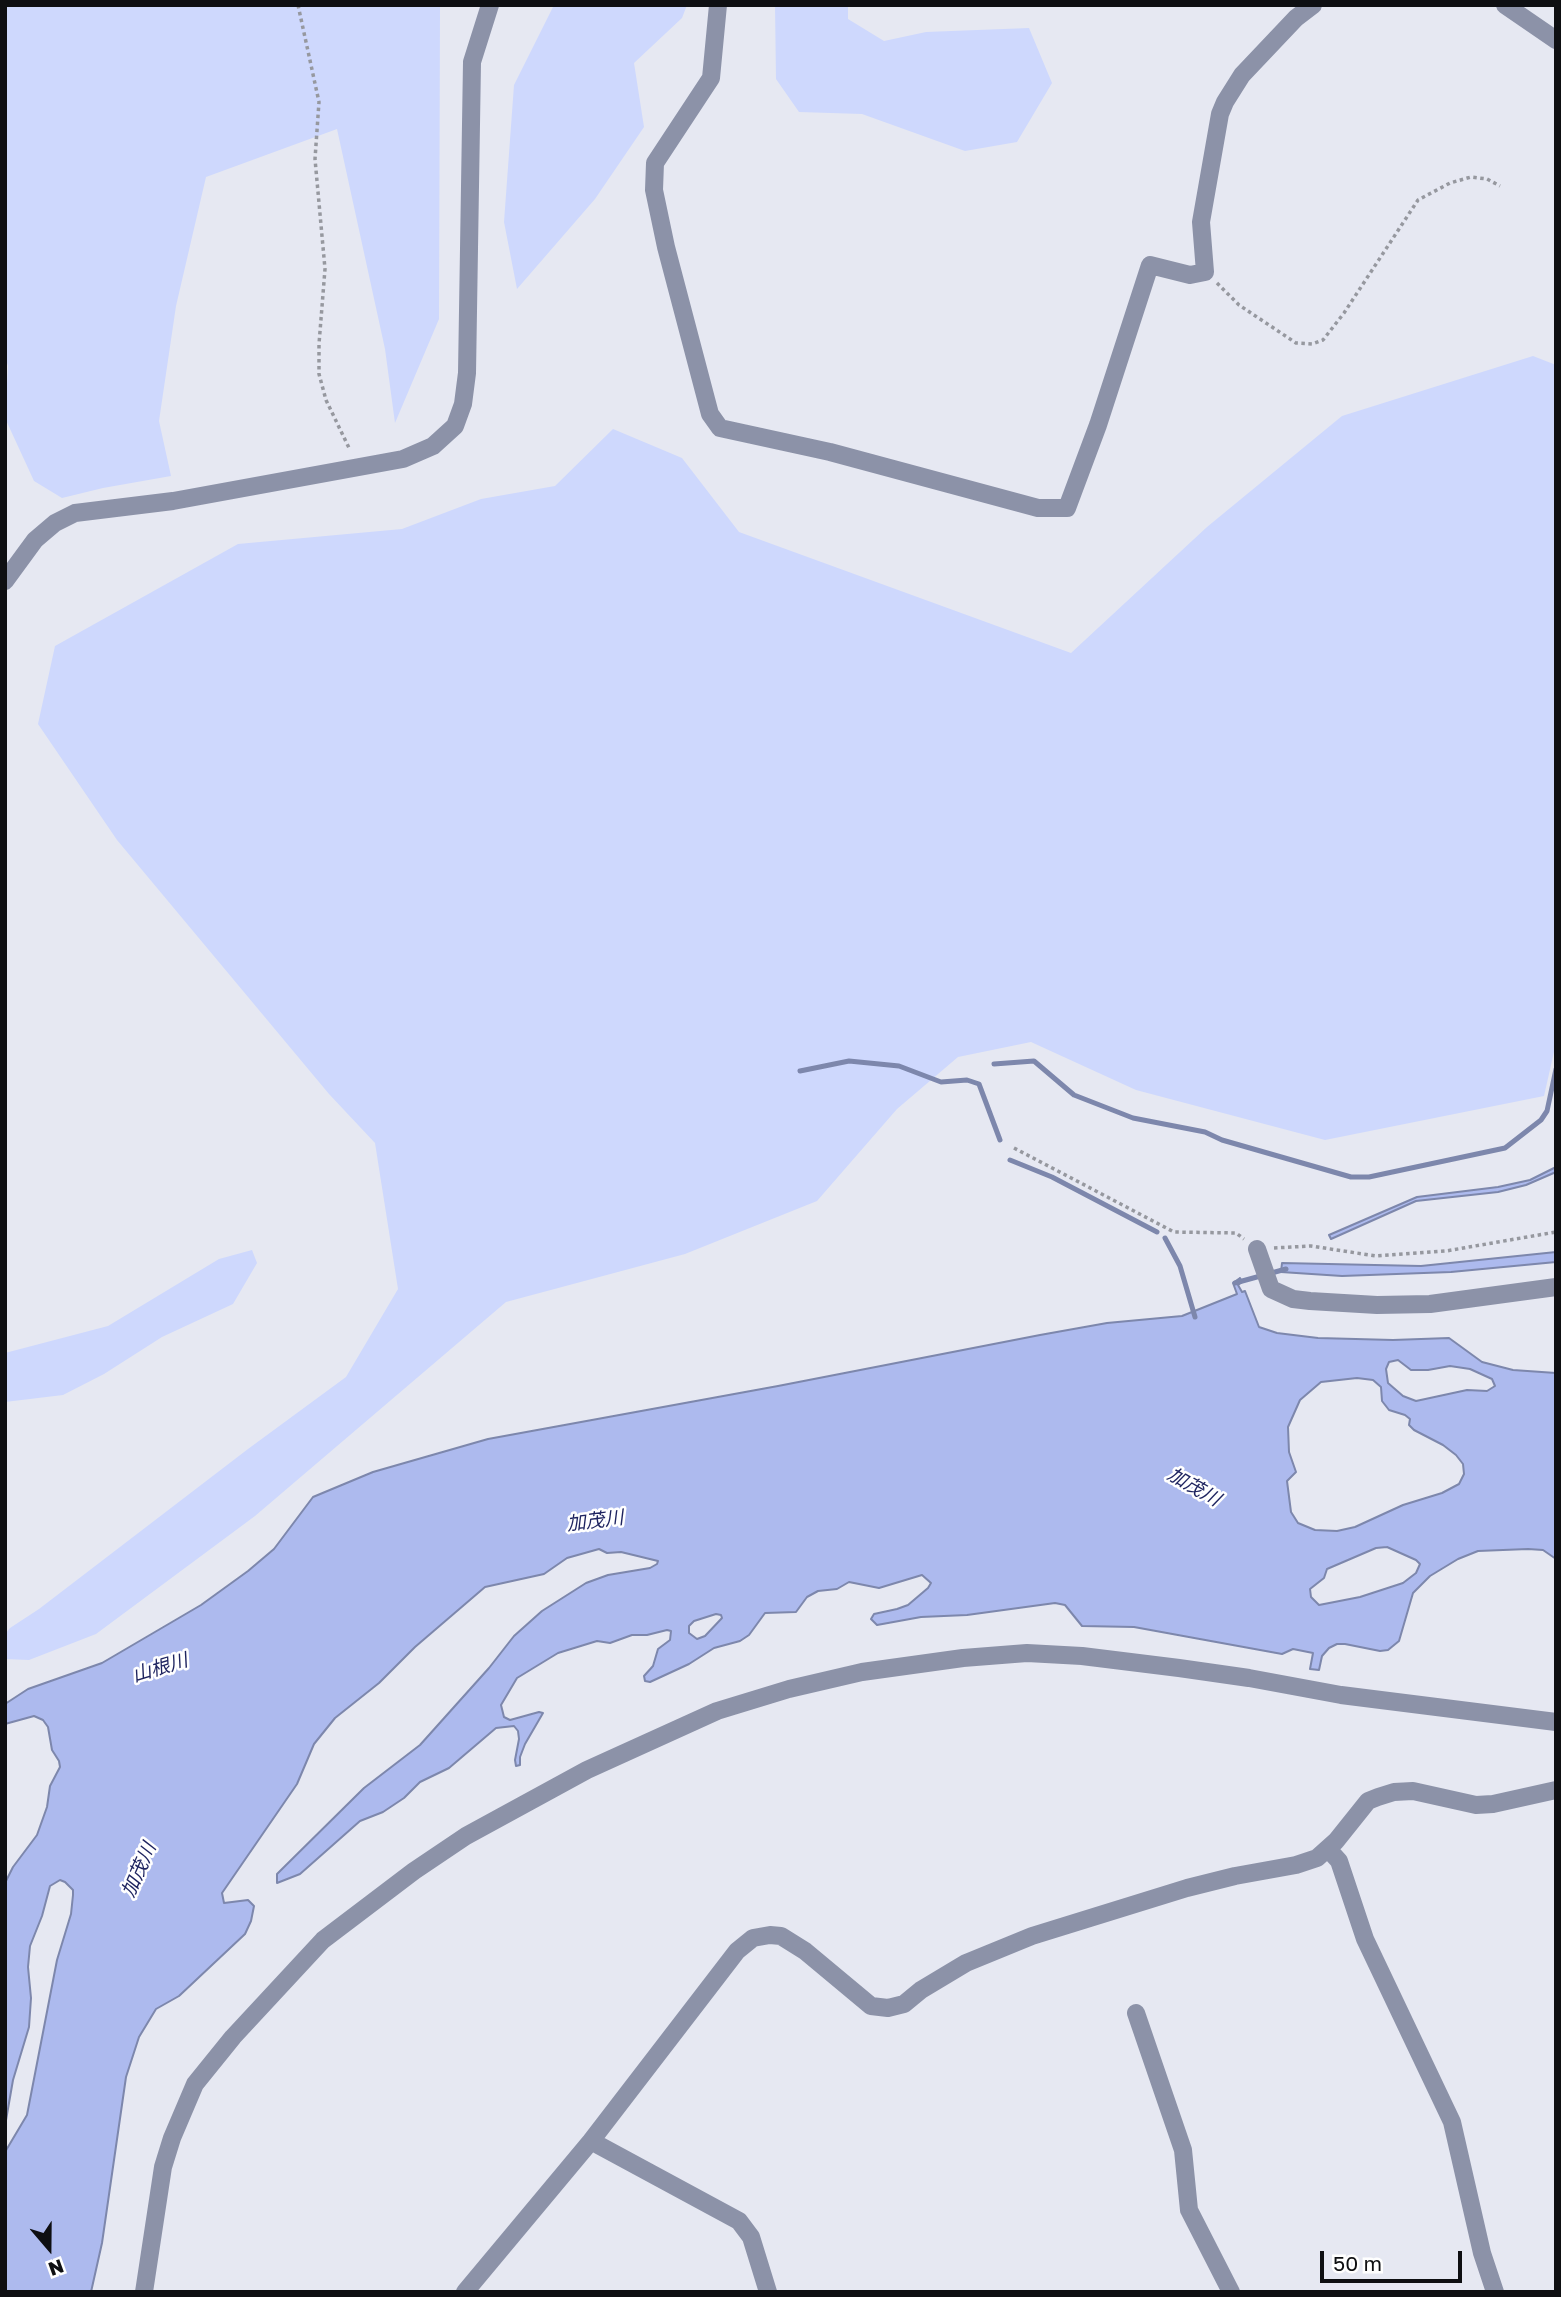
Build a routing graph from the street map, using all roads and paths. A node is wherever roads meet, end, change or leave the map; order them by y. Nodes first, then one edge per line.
1 (298, 5) edge
2 (490, 5) edge
3 (719, 5) edge
4 (1313, 5) edge
5 (1505, 5) edge
6 (1556, 40) edge
7 (1500, 187) dead end
8 (1205, 272) junction
9 (356, 469) junction
10 (5, 581) edge
11 (1014, 1147) dead end
12 (1556, 1232) edge
13 (1257, 1249) junction
14 (1556, 1287) edge
15 (1556, 1722) edge
16 (1556, 1790) edge
17 (1329, 1850) junction
18 (1136, 2013) dead end
19 (590, 2141) junction
20 (144, 2292) edge
21 (465, 2292) edge
22 (768, 2292) edge
23 (1231, 2292) edge
24 (1495, 2292) edge

1 - 9 path
2 - 9 street
3 - 8 street
4 - 8 street
5 - 6 street
7 - 8 path
9 - 10 street
11 - 13 path
12 - 13 path
13 - 14 street
15 - 20 street
16 - 17 street
17 - 19 street
17 - 24 street
18 - 23 street
19 - 21 street
19 - 22 street

